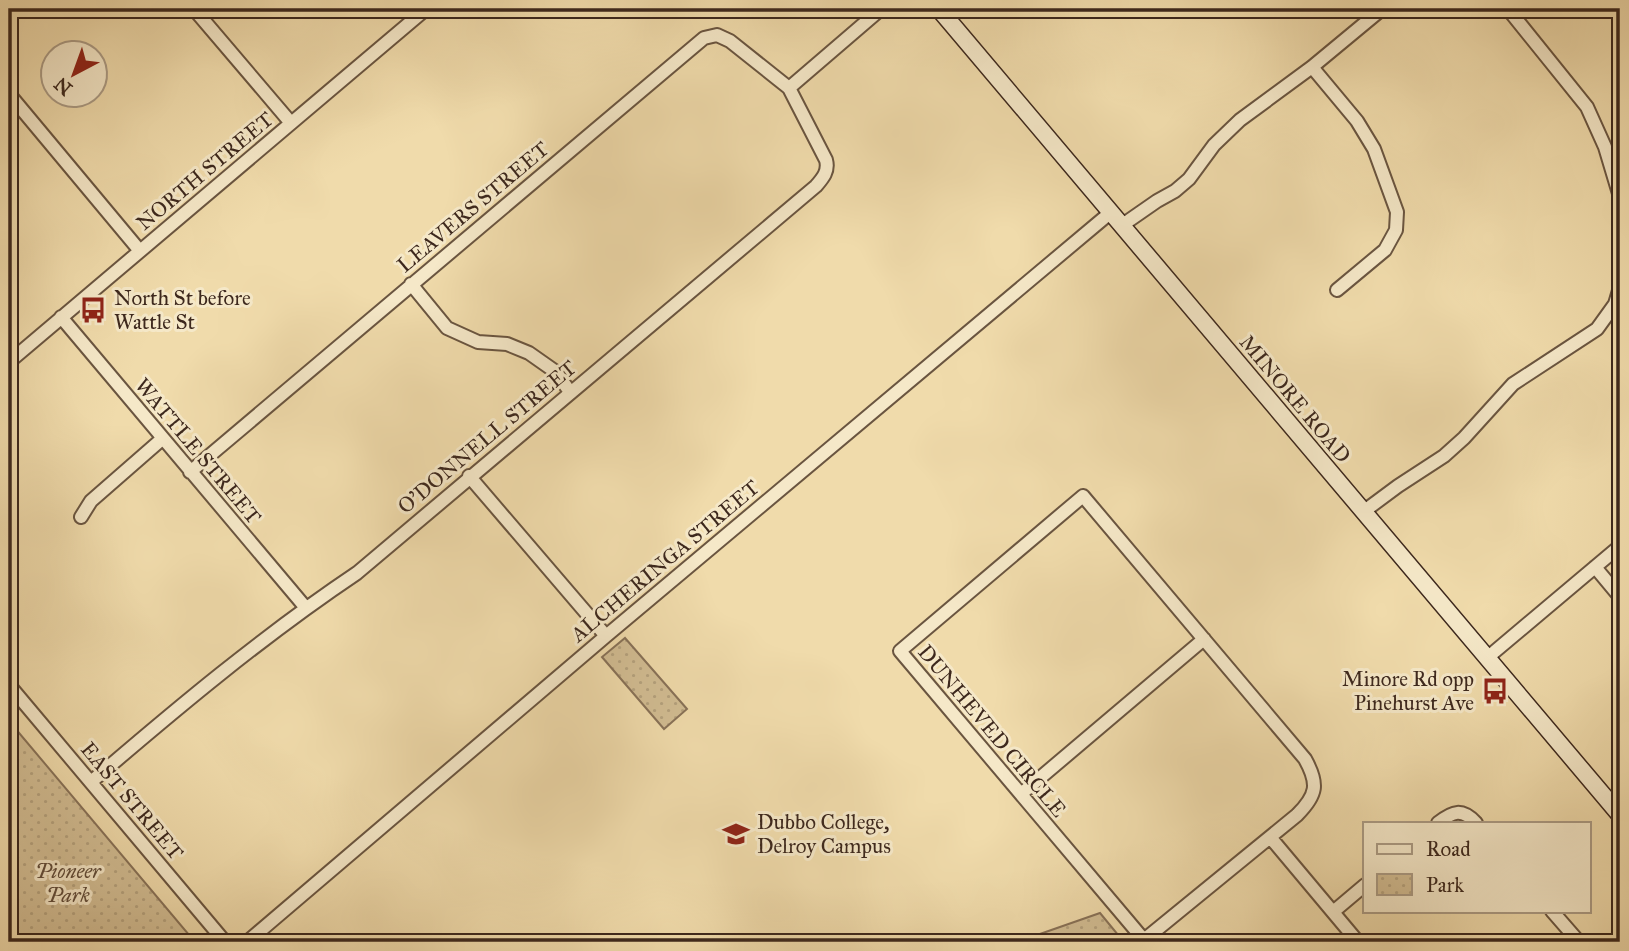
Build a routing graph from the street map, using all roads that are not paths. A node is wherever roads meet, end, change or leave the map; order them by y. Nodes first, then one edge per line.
1 (194, 9) edge
2 (426, 9) edge
3 (881, 9) edge
4 (939, 9) edge
5 (1382, 9) edge
6 (1508, 9) edge
7 (1312, 67) junction
8 (789, 88) junction
9 (9, 94) edge
10 (291, 123) junction
11 (1620, 197) edge
12 (1111, 213) junction
13 (1121, 226) junction
14 (140, 251) junction
15 (411, 284) junction
16 (1620, 287) edge
17 (1337, 290) dead end
18 (61, 317) junction
19 (9, 362) edge
20 (570, 392) junction
21 (162, 439) junction
22 (190, 472) junction
23 (469, 476) junction
24 (1363, 512) junction
25 (81, 517) dead end
26 (1620, 546) edge
27 (1595, 567) junction
28 (1620, 597) edge
29 (306, 608) junction
30 (606, 636) junction
31 (1204, 639) junction
32 (1487, 658) junction
33 (9, 685) edge
34 (91, 782) junction
35 (1021, 794) junction
36 (1620, 815) edge
37 (1439, 822) edge
38 (1475, 822) edge
39 (1270, 837) junction
40 (1363, 887) edge
41 (1333, 912) junction
42 (1553, 912) edge
43 (1142, 941) edge
44 (225, 942) edge
45 (247, 942) edge
46 (1358, 942) edge
47 (1577, 942) edge

1 - 10 street
2 - 10 street, NORTH STREET
3 - 8 street
4 - 12 street, MINORE ROAD
5 - 7 street
6 - 11 street
7 - 13 street
7 - 17 street
8 - 15 street, LEAVERS STREET
8 - 20 street, O'DONNELL STREET
9 - 14 street
10 - 14 street, NORTH STREET
12 - 13 street, MINORE ROAD
12 - 30 street, ALCHERINGA STREET
13 - 24 street, MINORE ROAD
14 - 18 street, NORTH STREET
15 - 20 street
15 - 22 street, LEAVERS STREET
16 - 24 street
18 - 19 street, NORTH STREET
18 - 21 street, WATTLE STREET
20 - 23 street, O'DONNELL STREET
21 - 22 street, WATTLE STREET
21 - 25 street
22 - 29 street, WATTLE STREET
23 - 29 street, O'DONNELL STREET
23 - 30 street
24 - 32 street, MINORE ROAD
26 - 27 street
27 - 28 street
27 - 32 street
29 - 34 street, O'DONNELL STREET
30 - 45 street, ALCHERINGA STREET
31 - 35 street
31 - 35 street, DUNHEVED CIRCLE
31 - 39 street, DUNHEVED CIRCLE
32 - 36 street, MINORE ROAD
33 - 34 street, EAST STREET
34 - 44 street, EAST STREET
35 - 43 street, DUNHEVED CIRCLE
37 - 38 street
39 - 41 street
39 - 43 street, DUNHEVED CIRCLE
40 - 41 street
41 - 46 street
42 - 47 street

